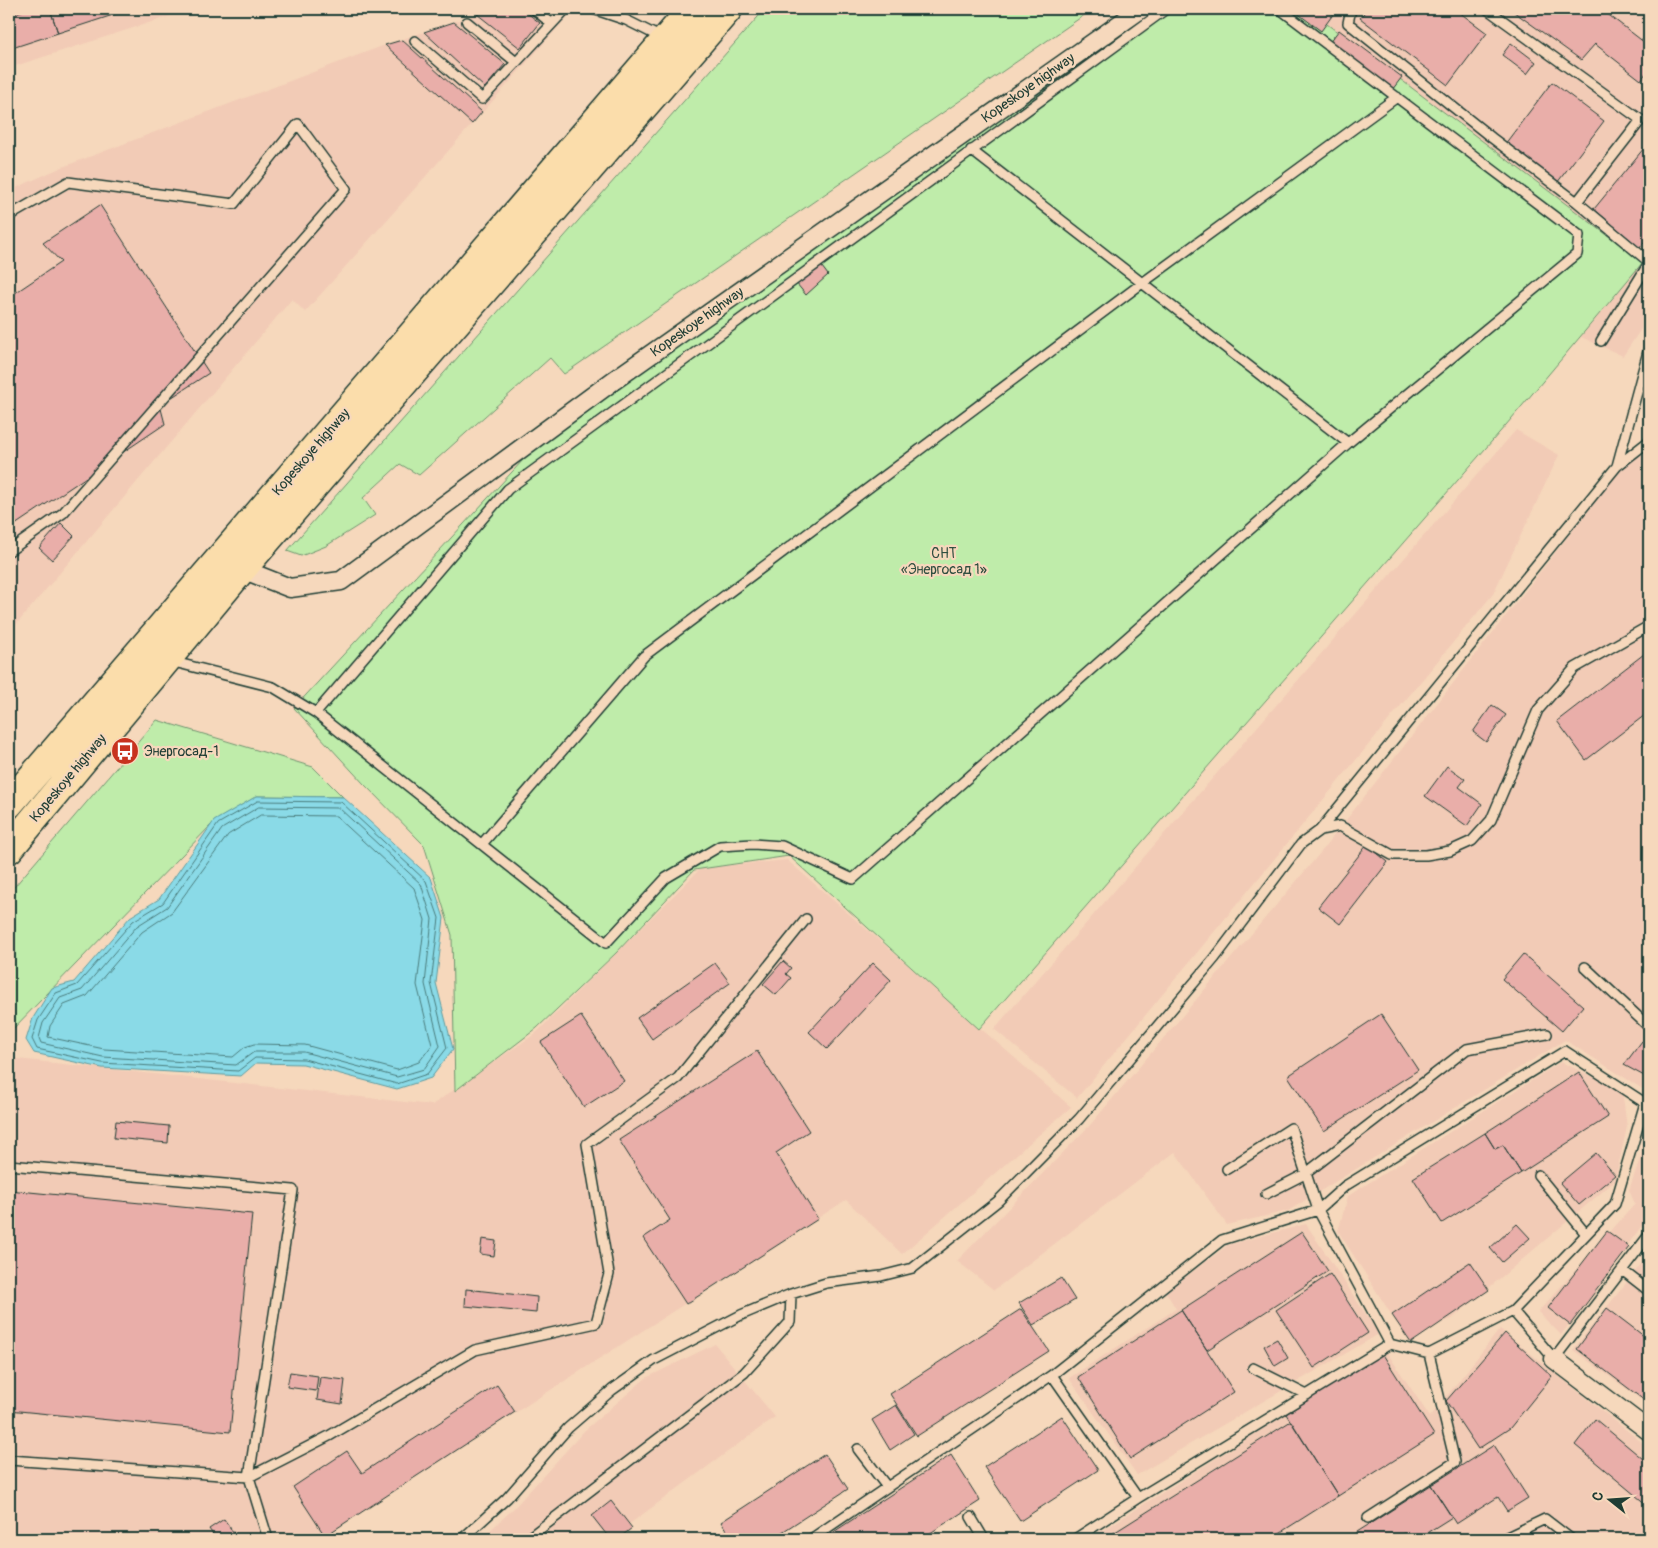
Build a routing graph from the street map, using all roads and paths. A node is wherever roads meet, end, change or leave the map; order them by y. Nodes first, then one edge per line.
1 (534, 9) edge
2 (566, 9) edge
3 (592, 9) edge
4 (692, 9) edge
5 (728, 9) edge
6 (1141, 9) edge
7 (1166, 9) edge
8 (1280, 9) edge
9 (1351, 9) edge
10 (1487, 9) edge
11 (467, 22) dead end
12 (551, 23) junction
13 (665, 40) junction
14 (415, 41) dead end
15 (516, 62) junction
16 (1396, 97) junction
17 (971, 150) junction
18 (1577, 202) junction
19 (9, 216) edge
20 (1649, 263) edge
21 (1141, 284) junction
22 (1601, 341) dead end
23 (1649, 348) edge
24 (1649, 441) edge
25 (1348, 443) junction
26 (1617, 466) junction
27 (9, 551) edge
28 (242, 569) junction
29 (1649, 626) edge
30 (166, 660) junction
31 (316, 713) junction
32 (9, 804) edge
33 (1320, 830) junction
34 (482, 844) junction
35 (9, 849) edge
36 (806, 919) dead end
37 (1585, 967) dead end
38 (1649, 1028) edge
39 (1547, 1034) dead end
40 (1647, 1100) edge
41 (9, 1165) edge
42 (1228, 1169) dead end
43 (1305, 1174) junction
44 (1538, 1175) dead end
45 (1266, 1194) dead end
46 (1318, 1210) junction
47 (1586, 1234) junction
48 (1649, 1235) edge
49 (1622, 1270) junction
50 (1649, 1291) edge
51 (791, 1294) junction
52 (1513, 1311) junction
53 (1390, 1344) junction
54 (1429, 1354) junction
55 (1554, 1359) junction
56 (1253, 1368) dead end
57 (1052, 1375) junction
58 (1307, 1395) junction
59 (1649, 1430) edge
60 (858, 1449) dead end
61 (9, 1460) edge
62 (249, 1477) junction
63 (887, 1487) junction
64 (1138, 1498) junction
65 (971, 1516) dead end
66 (1368, 1518) dead end
67 (268, 1539) edge
68 (462, 1539) edge
69 (526, 1539) edge
70 (811, 1539) edge
71 (984, 1539) edge
72 (1075, 1539) edge
73 (1502, 1539) edge
74 (1570, 1539) edge

1 - 12 lane
2 - 12 lane
3 - 13 lane
4 - 13 main road, Kopeskoye highway
5 - 28 main road, Kopeskoye highway
6 - 28 street, Kopeskoye highway
7 - 17 lane
8 - 16 lane
9 - 18 lane
10 - 18 lane
11 - 15 lane
12 - 15 lane
13 - 32 main road, Kopeskoye highway
14 - 15 lane
16 - 21 lane
16 - 25 lane
17 - 21 lane
17 - 31 lane
18 - 20 lane
19 - 27 lane
20 - 22 lane
21 - 25 lane
21 - 34 lane
23 - 26 lane
24 - 26 lane
25 - 34 lane
26 - 33 lane
28 - 30 main road, Kopeskoye highway
29 - 33 lane
30 - 31 lane
30 - 35 main road, Kopeskoye highway
31 - 34 lane
33 - 51 lane
36 - 62 lane
37 - 38 lane
39 - 43 lane
40 - 46 lane
40 - 47 lane
41 - 62 lane
42 - 43 lane
43 - 45 lane
43 - 46 lane
44 - 47 lane
46 - 53 lane
46 - 57 lane
47 - 52 lane
48 - 49 lane
49 - 50 lane
49 - 55 lane
51 - 68 lane
51 - 69 lane
52 - 54 lane
52 - 55 lane
53 - 54 lane
53 - 58 lane
54 - 66 lane
55 - 59 street
56 - 58 lane
57 - 63 lane
57 - 64 lane
58 - 64 lane
60 - 63 lane
61 - 62 lane
62 - 67 lane
63 - 70 lane
64 - 72 lane
65 - 71 lane
73 - 74 lane

